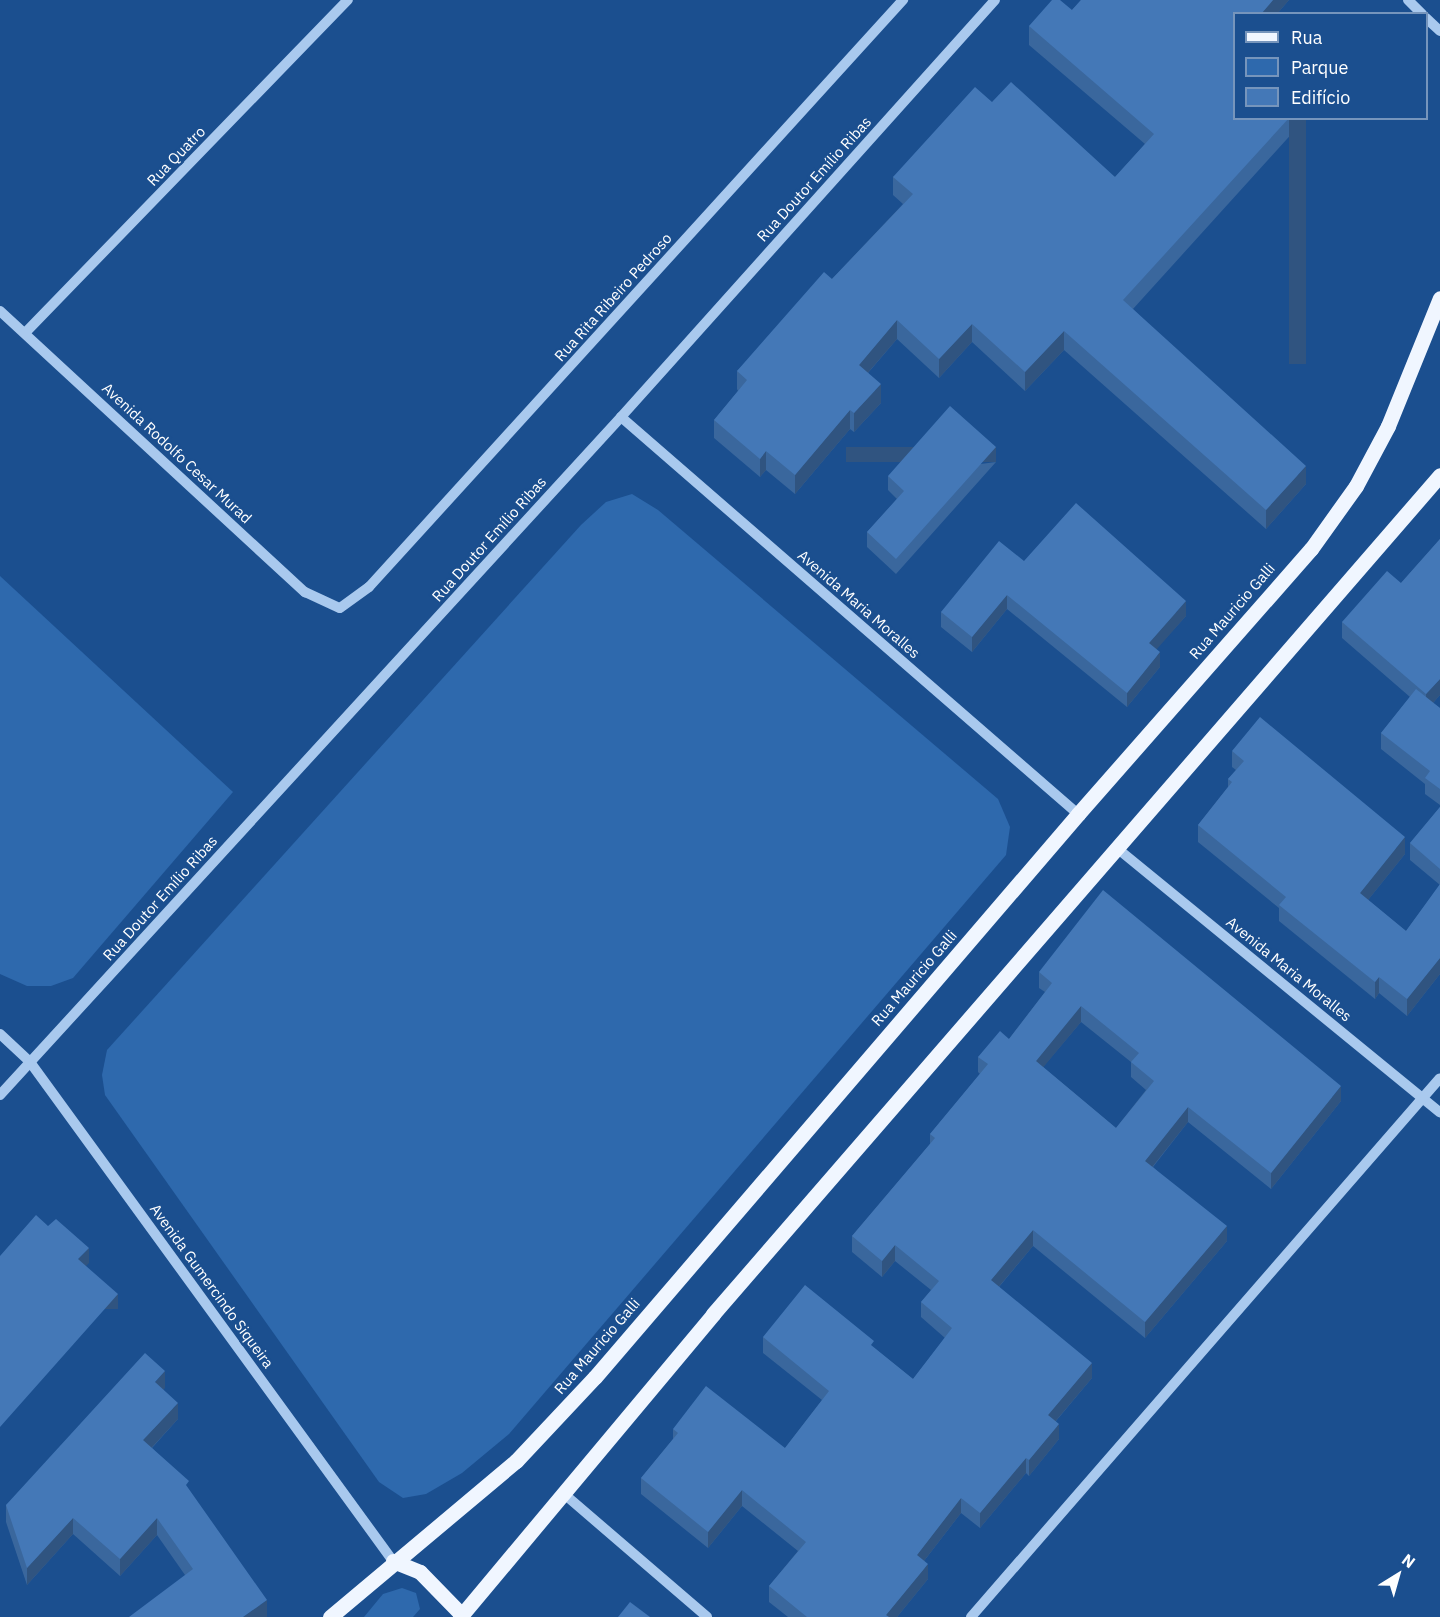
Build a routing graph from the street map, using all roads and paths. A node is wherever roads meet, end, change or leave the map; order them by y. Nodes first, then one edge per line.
1 (348, 0) edge
2 (903, 0) edge
3 (995, 0) edge
4 (1408, 0) edge
5 (1420, 12) edge
6 (1428, 20) edge
7 (1440, 31) edge
8 (1440, 298) edge
9 (0, 311) edge
10 (26, 333) junction
11 (621, 417) junction
12 (1440, 475) edge
13 (340, 608) joint
14 (1078, 814) junction
15 (1118, 849) junction
16 (0, 1034) edge
17 (30, 1062) junction
18 (1440, 1078) edge
19 (0, 1095) edge
20 (1422, 1098) junction
21 (1440, 1113) edge
22 (563, 1493) junction
23 (393, 1561) junction
24 (461, 1616) edge
25 (330, 1617) edge
26 (707, 1617) edge
27 (971, 1617) edge

1 - 10 street, Rua Quatro
2 - 13 street, Rua Rita Ribeiro Pedroso
3 - 11 street, Rua Doutor Emílio Ribas
4 - 5 street
6 - 7 street
8 - 14 main road, Rua Mauricio Galli
9 - 10 street, Avenida Rodolfo Cesar Murad
10 - 13 street, Avenida Rodolfo Cesar Murad
11 - 14 street, Avenida Maria Moralles
11 - 17 street, Rua Doutor Emílio Ribas
12 - 15 main road
14 - 23 main road, Rua Mauricio Galli
15 - 20 street, Avenida Maria Moralles
15 - 22 main road
16 - 17 street, Avenida Gumercindo Siqueira
17 - 19 street, Rua Doutor Emílio Ribas
17 - 23 street, Avenida Gumercindo Siqueira
18 - 20 street
20 - 21 street, Avenida Maria Moralles
20 - 27 street
22 - 24 main road
22 - 26 street
23 - 24 main road
23 - 25 main road, Rua Mauricio Galli

